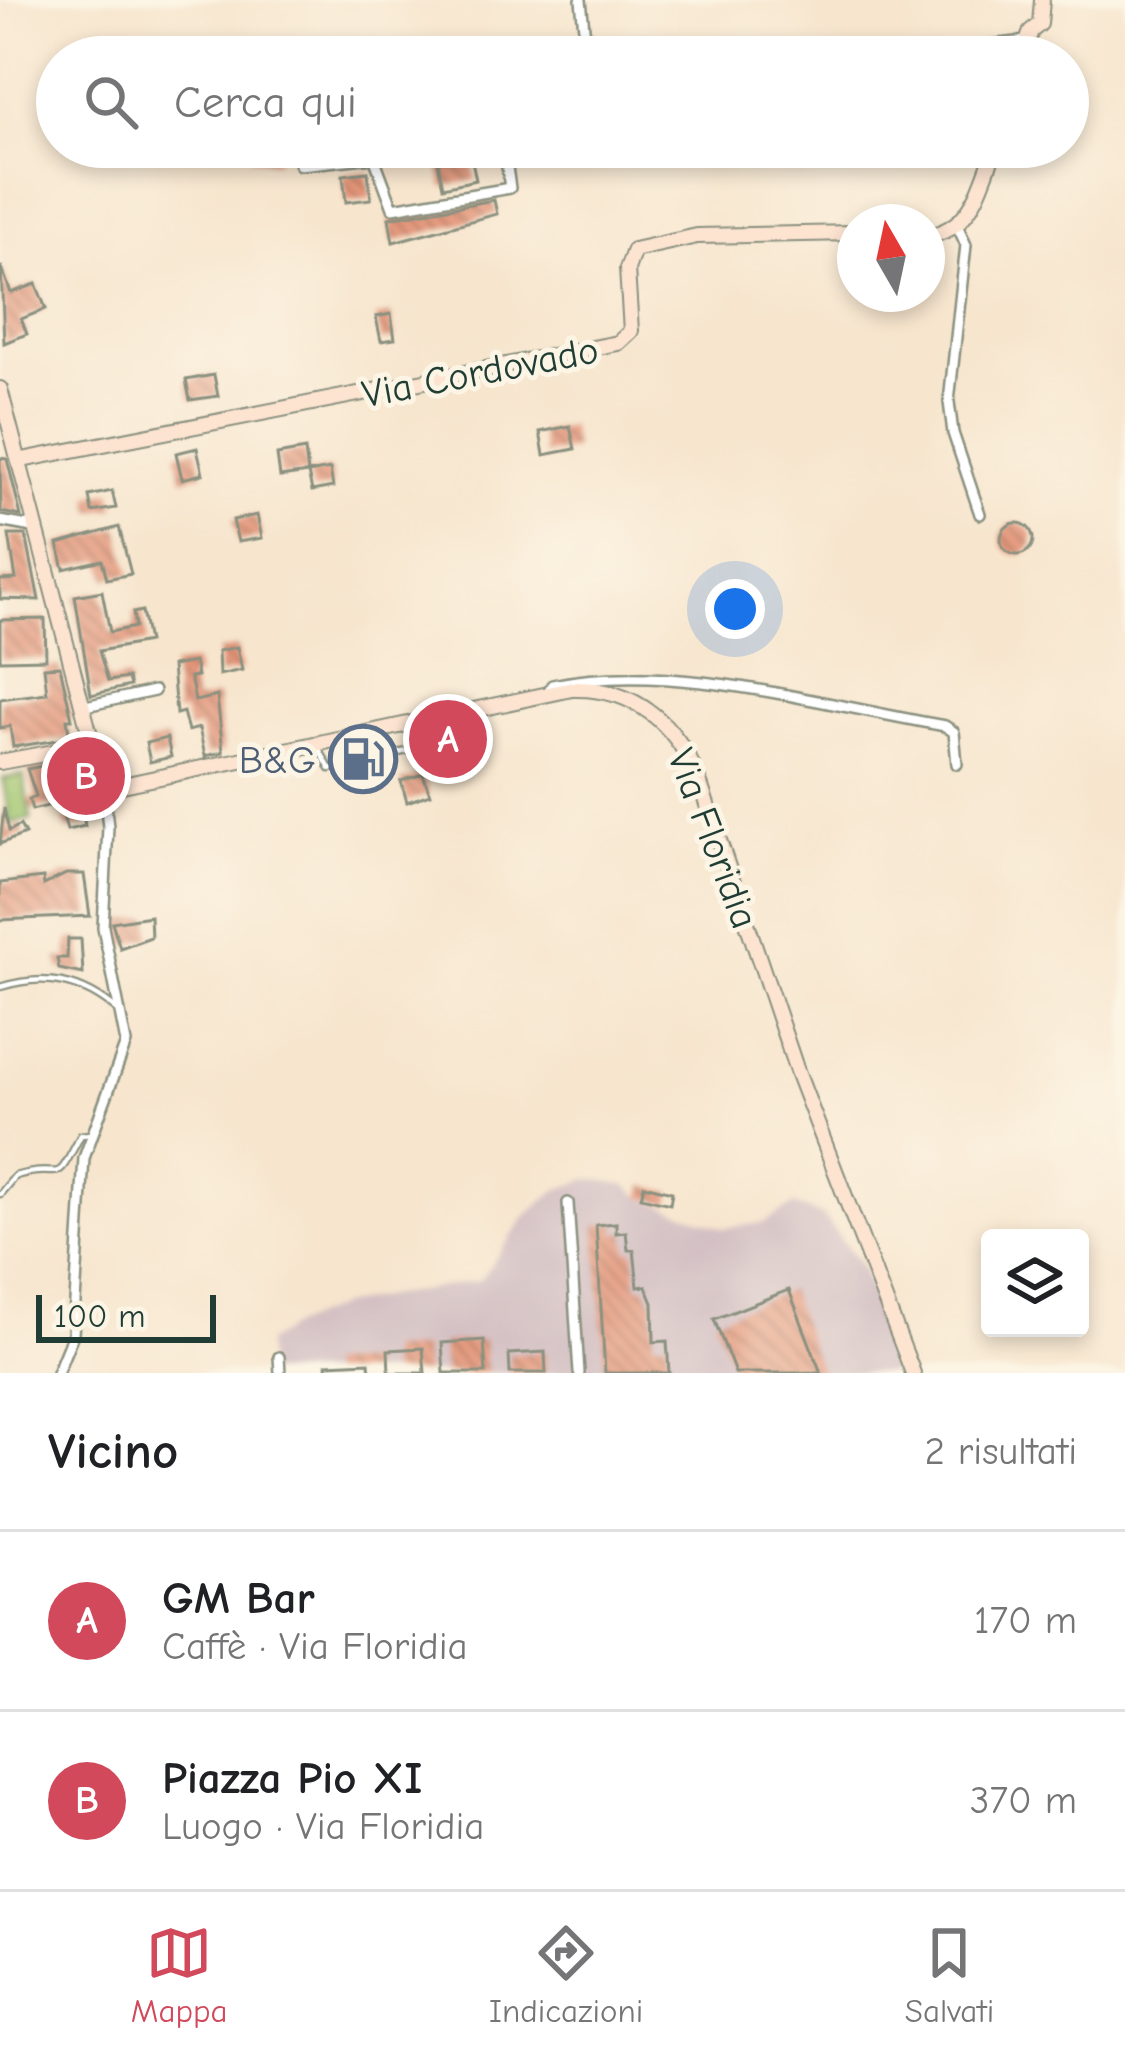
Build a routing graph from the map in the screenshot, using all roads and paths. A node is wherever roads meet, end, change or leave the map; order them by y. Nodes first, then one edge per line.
1 (580, 0) edge
2 (1042, 0) edge
3 (584, 36) edge
4 (1030, 36) edge
5 (378, 168) edge
6 (507, 168) edge
7 (985, 168) edge
8 (958, 227) junction
9 (945, 231) edge
10 (837, 233) edge
11 (0, 389) edge
12 (22, 460) junction
13 (980, 514) dead end
14 (0, 521) edge
15 (38, 528) junction
16 (154, 691) dead end
17 (548, 694) junction
18 (81, 707) junction
19 (410, 726) junction
20 (92, 745) junction
21 (318, 747) junction
22 (0, 762) edge
23 (957, 764) dead end
24 (104, 789) junction
25 (0, 987) edge
26 (119, 1012) junction
27 (90, 1134) junction
28 (0, 1195) edge
29 (568, 1203) dead end
30 (279, 1357) dead end
31 (57, 1373) edge
32 (280, 1373) edge
33 (579, 1373) edge
34 (913, 1373) edge

1 - 3 street
2 - 4 street
5 - 6 street
7 - 8 street
8 - 9 street
8 - 13 street
10 - 12 street, Via Cordovado
11 - 12 street
12 - 15 street
14 - 15 street
15 - 18 street
16 - 18 street
17 - 19 street, Via Floridia
17 - 23 street
17 - 34 street, Via Floridia
18 - 20 street
19 - 21 street, Via Floridia
19 - 21 lane
20 - 22 street
20 - 24 street
21 - 24 street, Via Floridia
24 - 26 street
25 - 26 lane
26 - 27 street
27 - 28 lane
27 - 31 street
29 - 33 street
30 - 32 street

